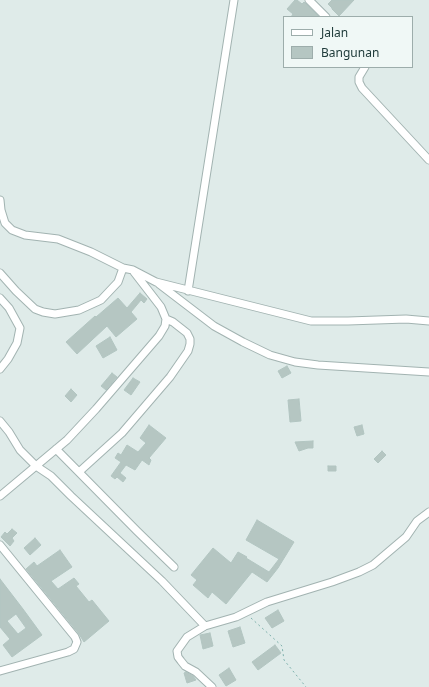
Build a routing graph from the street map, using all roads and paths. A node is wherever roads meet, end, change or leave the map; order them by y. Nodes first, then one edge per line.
1 (234, 0) edge
2 (309, 0) edge
3 (325, 16) edge
4 (364, 68) edge
5 (429, 160) edge
6 (0, 200) edge
7 (123, 268) junction
8 (133, 270) junction
9 (0, 273) edge
10 (156, 282) junction
11 (188, 291) junction
12 (0, 298) edge
13 (166, 319) junction
14 (429, 321) edge
15 (0, 369) edge
16 (429, 372) edge
17 (0, 421) edge
18 (56, 449) junction
19 (36, 466) junction
20 (79, 472) junction
21 (0, 496) edge
22 (429, 512) edge
23 (0, 546) edge
24 (174, 567) dead end
25 (244, 612) junction
26 (205, 626) junction
27 (0, 671) edge
28 (212, 687) edge
29 (306, 687) edge

1 - 11 street
2 - 3 street
4 - 5 street
6 - 7 street
7 - 8 street
7 - 9 street
8 - 10 street
8 - 13 street
10 - 11 street
10 - 16 street
11 - 14 street
12 - 15 street
13 - 18 street
13 - 20 street
17 - 19 street
18 - 19 street
18 - 20 street
19 - 21 street
19 - 26 street
20 - 24 street
22 - 25 street
23 - 27 street
25 - 26 street
25 - 29 path
26 - 28 street

